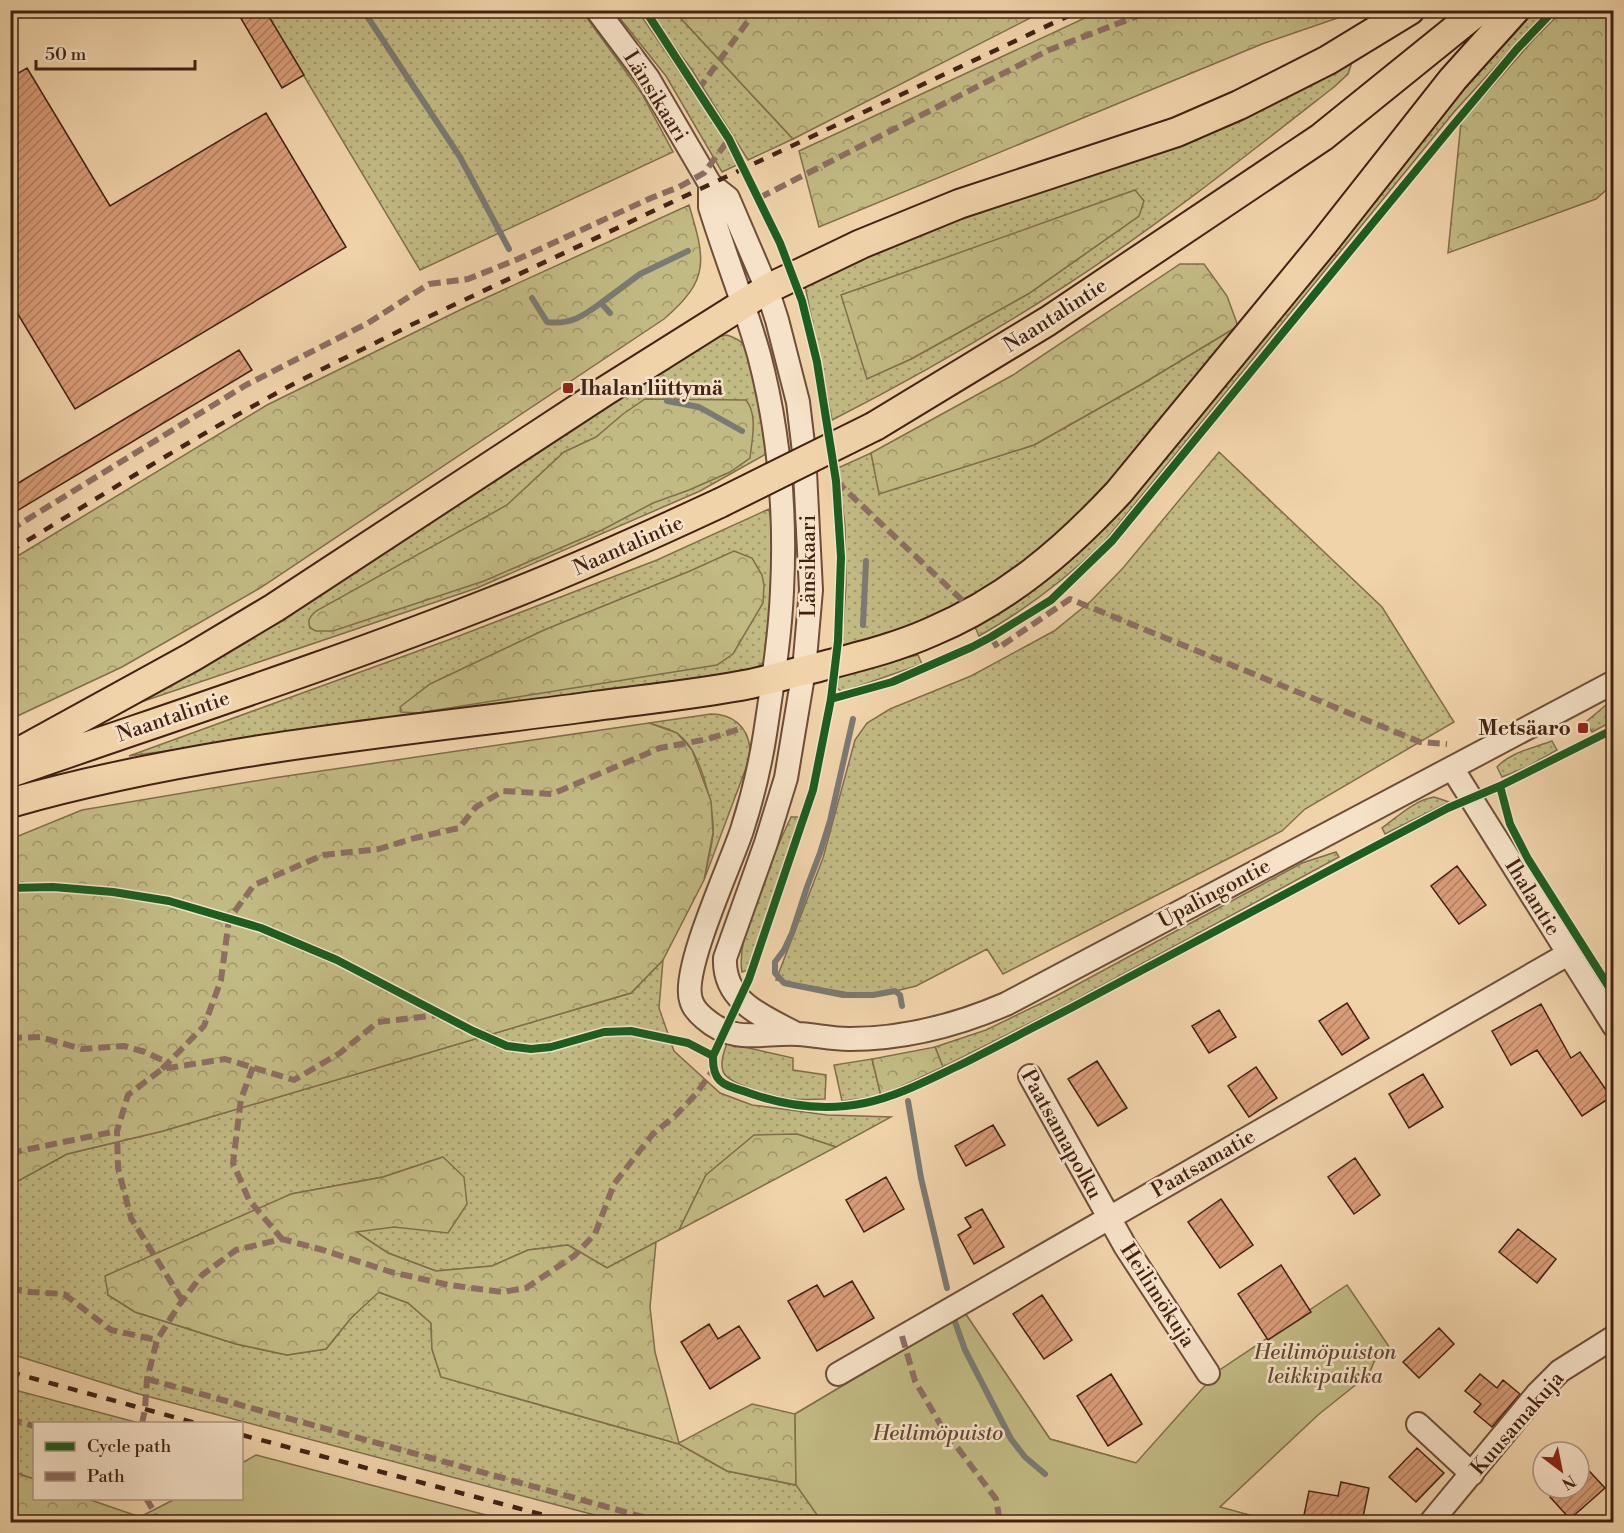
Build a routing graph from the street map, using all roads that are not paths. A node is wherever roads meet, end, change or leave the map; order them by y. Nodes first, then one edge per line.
1 (597, 10) edge
2 (1410, 10) edge
3 (1448, 10) edge
4 (1479, 10) edge
5 (1515, 10) edge
6 (710, 184) junction
7 (1198, 220) junction
8 (767, 289) junction
9 (742, 304) junction
10 (804, 670) junction
11 (772, 678) junction
12 (1614, 682) edge
13 (10, 757) edge
14 (1452, 768) junction
15 (10, 773) edge
16 (10, 803) edge
17 (1568, 954) junction
18 (725, 958) joint
19 (693, 963) joint
20 (1614, 1026) edge
21 (796, 1034) junction
22 (1030, 1077) dead end
23 (1109, 1217) junction
24 (1614, 1337) edge
25 (1208, 1373) dead end
26 (838, 1374) dead end
27 (1418, 1424) dead end
28 (1472, 1474) junction
29 (1431, 1522) edge

1 - 6 street, Länsikaari
2 - 8 main road
3 - 7 main road, Naantalintie
4 - 7 main road, Naantalintie
5 - 10 main road
6 - 8 street, Länsikaari
6 - 9 street, Länsikaari
7 - 15 main road, Naantalintie, bridge
8 - 9 main road
8 - 10 street, Länsikaari
9 - 11 street, Länsikaari
9 - 13 main road
10 - 11 main road
10 - 18 street, Länsikaari
11 - 16 main road
11 - 19 street, Länsikaari
12 - 14 street, Upalingontie
14 - 17 street, Ihalantie
14 - 21 street, Upalingontie
17 - 20 street, Ihalantie
17 - 23 street, Paatsamatie
18 - 21 street, Upalingontie
19 - 21 street, Upalingontie
22 - 23 street, Paatsamapolku
23 - 25 street, Heilimökuja
23 - 26 street, Paatsamatie
24 - 28 street, Kuusamakuja
27 - 28 street
28 - 29 street, Kuusamakuja

